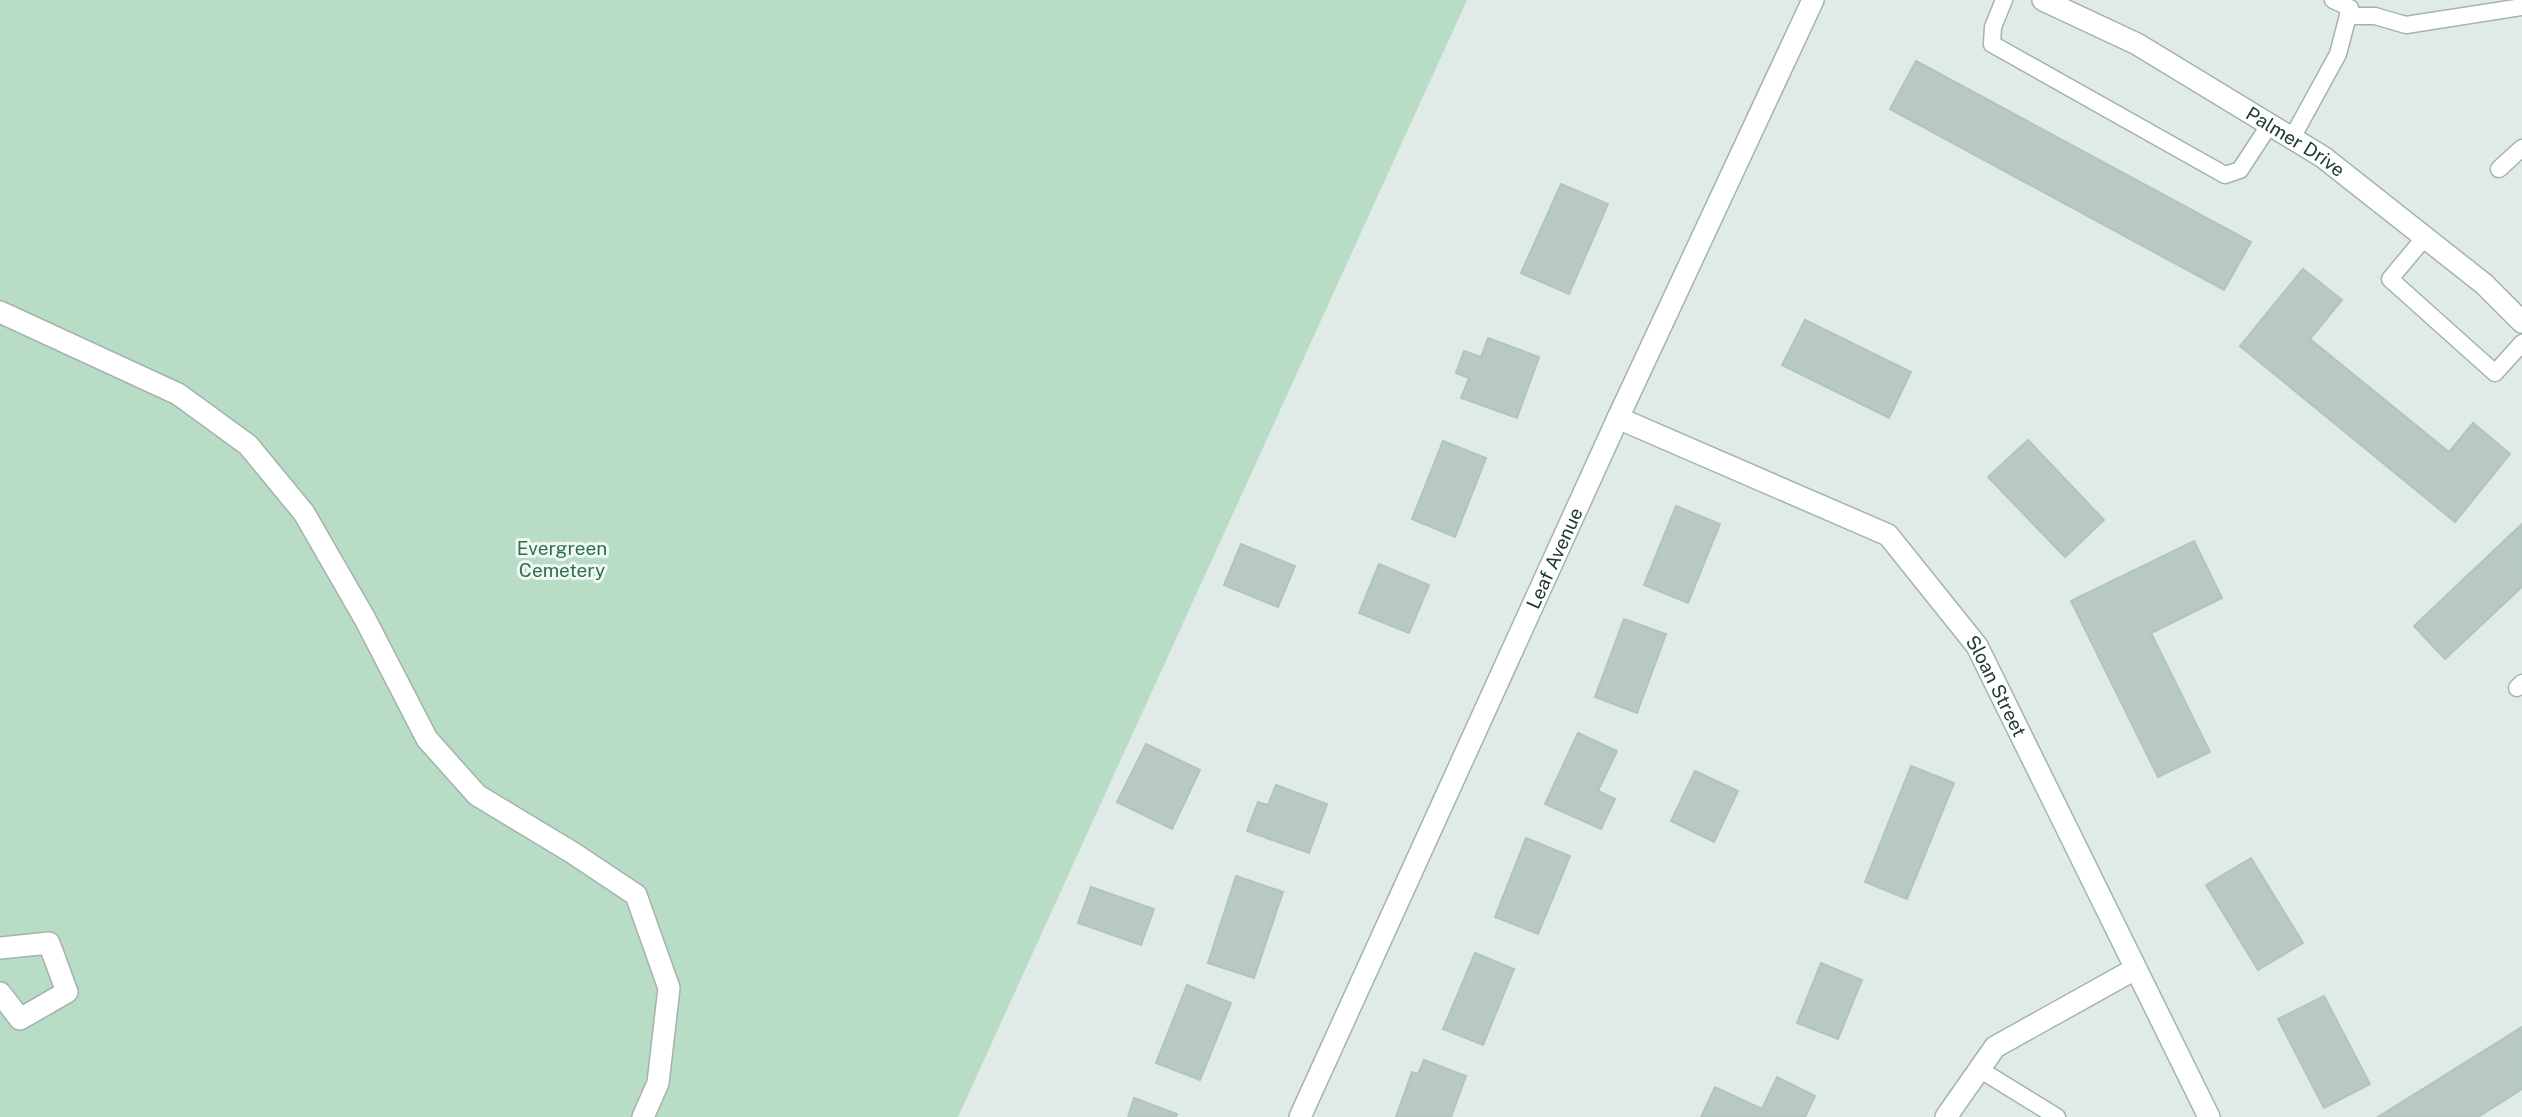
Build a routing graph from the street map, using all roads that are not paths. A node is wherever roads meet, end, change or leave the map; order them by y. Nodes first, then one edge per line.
1 (1813, 0) edge
2 (2004, 0) edge
3 (2043, 0) edge
4 (2333, 0) edge
5 (2522, 7) edge
6 (2348, 16) junction
7 (2270, 124) junction
8 (2292, 138) junction
9 (2522, 148) edge
10 (2499, 169) dead end
11 (2425, 237) junction
12 (0, 312) edge
13 (2522, 322) edge
14 (2522, 343) edge
15 (1618, 418) junction
16 (0, 948) edge
17 (2135, 969) junction
18 (0, 993) edge
19 (1979, 1069) junction
20 (643, 1117) edge
21 (1300, 1117) edge
22 (1946, 1117) edge
23 (2057, 1117) edge
24 (2209, 1117) edge

1 - 15 street, Leaf Avenue
2 - 7 lane
3 - 7 street, Palmer Drive
4 - 6 lane
5 - 6 lane
6 - 8 lane
7 - 8 street, Palmer Drive
8 - 11 street, Palmer Drive
9 - 10 lane
11 - 13 street, Palmer Drive
11 - 14 lane
12 - 20 street
15 - 17 street, Sloan Street
15 - 21 street, Leaf Avenue
16 - 18 street
17 - 19 street
17 - 24 street, Sloan Street
19 - 22 street
19 - 23 lane

